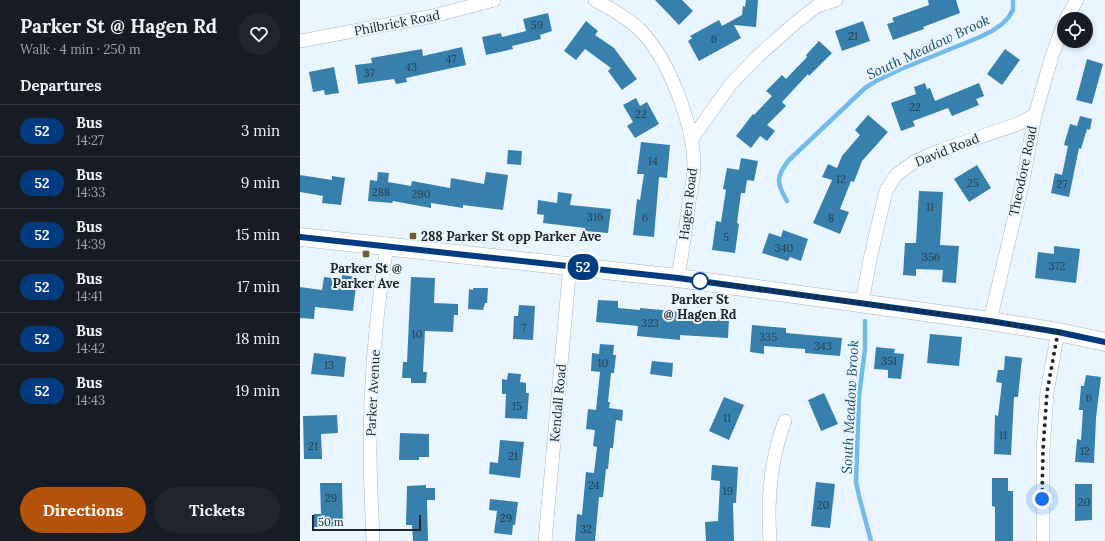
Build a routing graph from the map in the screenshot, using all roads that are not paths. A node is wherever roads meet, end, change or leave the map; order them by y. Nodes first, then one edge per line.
1 (494, 0) edge
2 (595, 0) edge
3 (836, 0) edge
4 (1077, 0) edge
5 (815, 3) edge
6 (1070, 12) edge
7 (300, 41) edge
8 (1057, 42) edge
9 (1035, 115) junction
10 (691, 140) junction
11 (300, 237) edge
12 (387, 246) junction
13 (570, 265) junction
14 (678, 278) junction
15 (862, 303) junction
16 (990, 321) junction
17 (1058, 332) junction
18 (1105, 342) edge
19 (785, 421) dead end
20 (373, 541) edge
21 (545, 541) edge
22 (770, 541) edge
23 (1043, 541) edge

1 - 7 street, Philbrick Road
2 - 10 street, Hagen Road
3 - 5 street
4 - 6 street
5 - 10 street
8 - 9 street, Theodore Road
9 - 15 street, David Road
9 - 16 street, Theodore Road
10 - 14 street, Hagen Road
11 - 12 main road
12 - 13 main road
12 - 20 street, Parker Avenue
13 - 14 main road
13 - 21 street, Kendall Road
14 - 15 main road
15 - 16 main road
16 - 17 main road
17 - 18 main road
17 - 23 street
19 - 22 street

